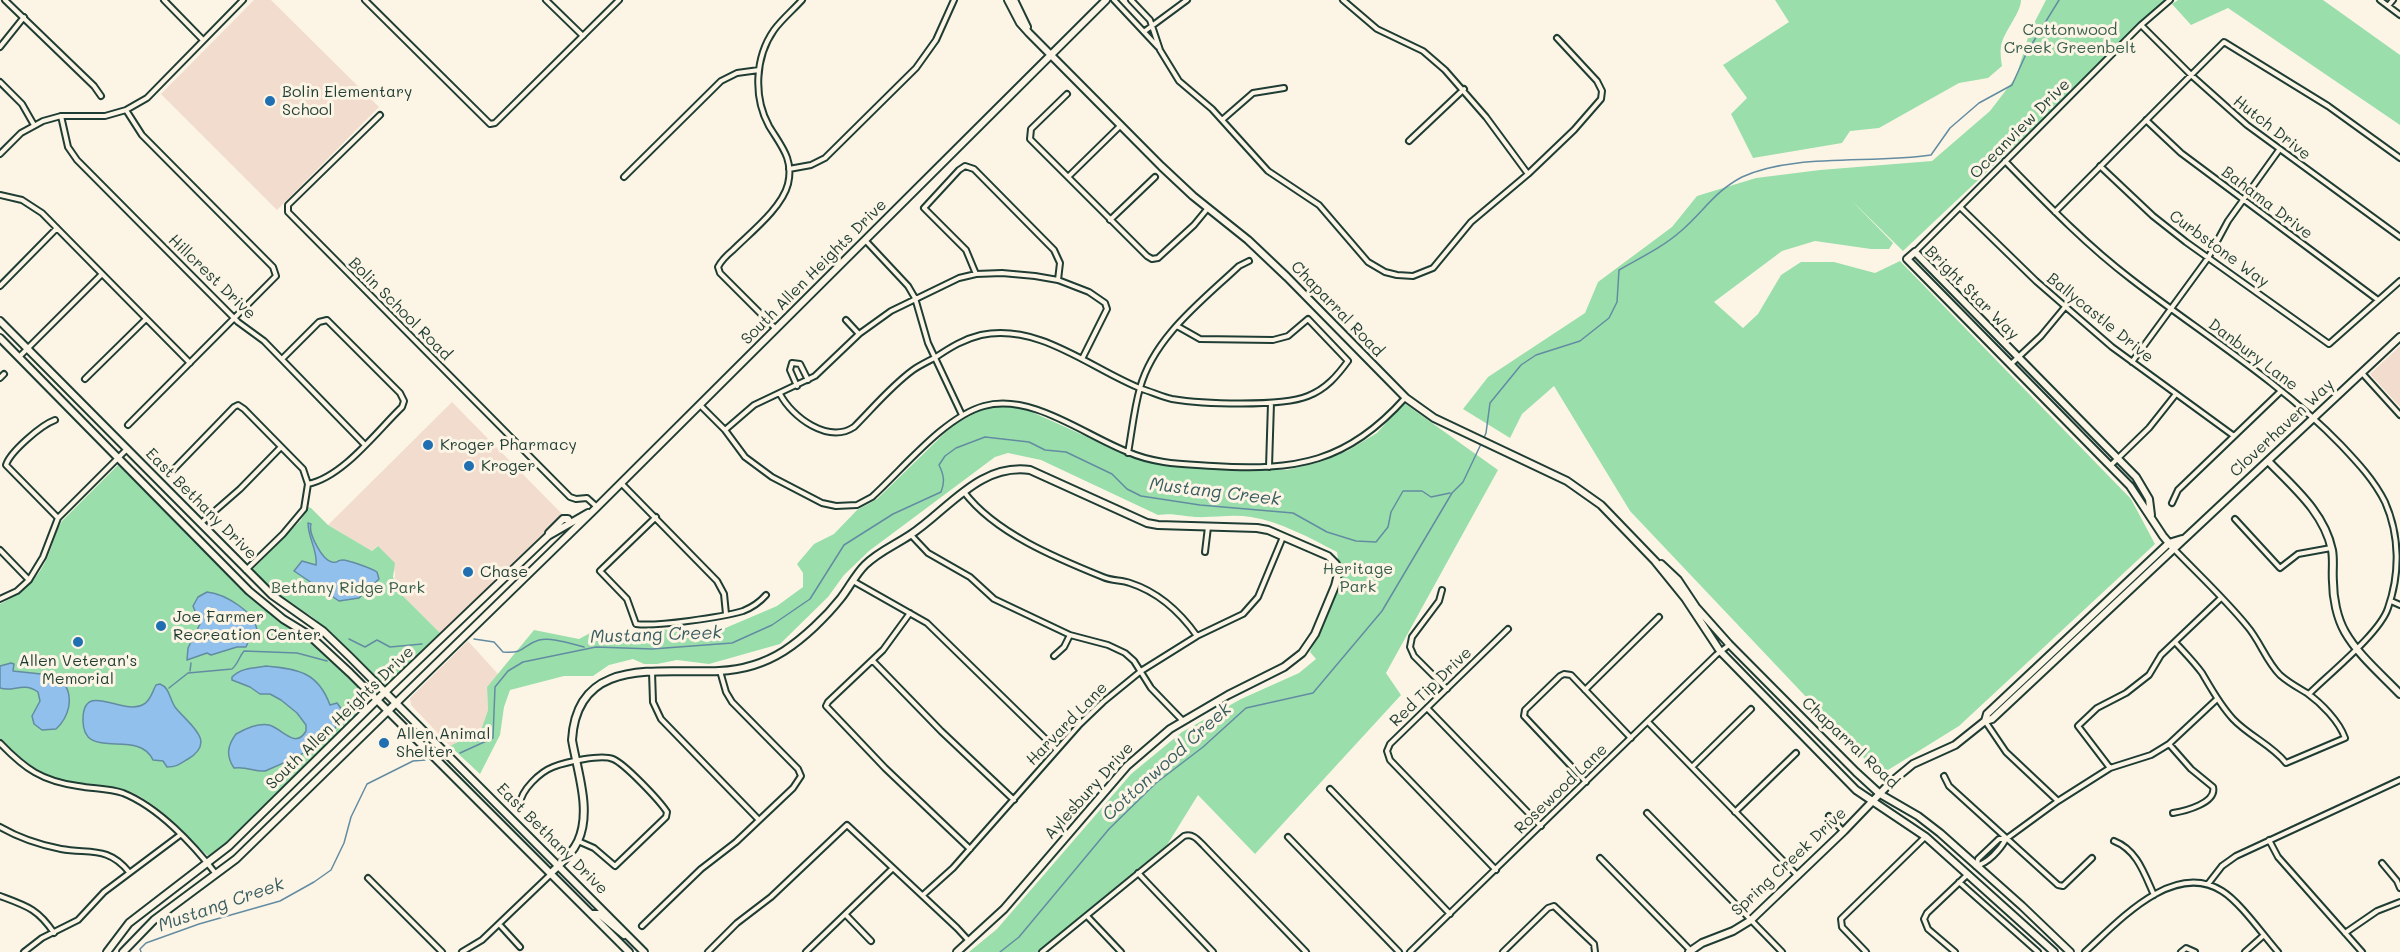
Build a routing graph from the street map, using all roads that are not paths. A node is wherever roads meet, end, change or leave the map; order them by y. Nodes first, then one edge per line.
1 (5, 0) edge
2 (164, 0) edge
3 (243, 0) edge
4 (365, 0) edge
5 (546, 0) edge
6 (619, 0) edge
7 (802, 0) edge
8 (954, 0) edge
9 (1008, 0) edge
10 (1014, 0) edge
11 (1106, 0) edge
12 (1114, 0) edge
13 (1131, 0) edge
14 (1187, 0) edge
15 (1343, 0) edge
16 (2170, 0) edge
17 (2380, 0) edge
18 (2393, 0) edge
19 (2388, 6) junction
20 (1122, 7) junction
21 (2400, 15) edge
22 (25, 17) junction
23 (2141, 25) junction
24 (1152, 26) junction
25 (1145, 31) junction
26 (1029, 33) junction
27 (582, 36) junction
28 (1557, 38) dead end
29 (203, 40) junction
30 (0, 47) edge
31 (1160, 50) junction
32 (1051, 54) junction
33 (759, 70) junction
34 (2191, 75) junction
35 (0, 82) edge
36 (1284, 88) dead end
37 (1464, 89) junction
38 (1067, 94) dead end
39 (101, 96) dead end
40 (126, 110) junction
41 (380, 115) dead end
42 (61, 116) junction
43 (1222, 120) junction
44 (2146, 120) junction
45 (34, 125) junction
46 (1121, 125) junction
47 (1409, 141) dead end
48 (2279, 150) junction
49 (0, 154) edge
50 (2400, 158) edge
51 (2005, 161) junction
52 (2100, 166) junction
53 (789, 169) junction
54 (1528, 174) junction
55 (624, 177) dead end
56 (1068, 177) junction
57 (1155, 177) dead end
58 (0, 195) edge
59 (2242, 201) junction
60 (1960, 207) junction
61 (1208, 208) junction
62 (2055, 212) junction
63 (1110, 220) junction
64 (57, 228) junction
65 (2400, 237) edge
66 (865, 240) junction
67 (1915, 252) junction
68 (2208, 258) junction
69 (1249, 261) dead end
70 (102, 274) junction
71 (976, 274) junction
72 (1058, 280) junction
73 (2400, 281) edge
74 (0, 285) edge
75 (915, 298) junction
76 (2378, 300) junction
77 (2065, 307) junction
78 (2170, 308) junction
79 (146, 319) junction
80 (235, 319) junction
81 (0, 321) edge
82 (846, 321) dead end
83 (1177, 326) junction
84 (775, 328) junction
85 (859, 333) junction
86 (2400, 337) edge
87 (0, 338) edge
88 (27, 349) junction
89 (19, 357) junction
90 (935, 357) junction
91 (2018, 358) junction
92 (1082, 359) junction
93 (282, 360) junction
94 (2132, 362) junction
95 (190, 363) junction
96 (2011, 364) junction
97 (2361, 373) junction
98 (85, 379) dead end
99 (808, 380) junction
100 (797, 386) junction
101 (1140, 388) junction
102 (2281, 391) junction
103 (780, 394) junction
104 (2176, 394) junction
105 (1406, 398) junction
106 (1271, 403) junction
107 (700, 405) junction
108 (962, 415) junction
109 (2400, 415) edge
110 (2314, 417) junction
111 (55, 420) dead end
112 (128, 425) dead end
113 (725, 430) junction
114 (2234, 436) junction
115 (364, 444) junction
116 (281, 447) junction
117 (127, 449) junction
118 (1128, 453) junction
119 (118, 457) junction
120 (2119, 458) junction
121 (2268, 461) junction
122 (2111, 465) junction
123 (1269, 467) junction
124 (172, 471) dead end
125 (621, 483) junction
126 (308, 484) junction
127 (964, 492) junction
128 (2172, 503) dead end
129 (597, 507) junction
130 (2151, 515) junction
131 (656, 517) junction
132 (58, 518) junction
133 (2235, 519) dead end
134 (201, 523) junction
135 (570, 523) junction
136 (1208, 527) junction
137 (191, 532) junction
138 (911, 535) junction
139 (1283, 537) junction
140 (2182, 539) junction
141 (2169, 543) junction
142 (2332, 548) junction
143 (2175, 549) junction
144 (0, 550) edge
145 (1205, 552) dead end
146 (546, 557) junction
147 (1655, 561) junction
148 (246, 570) junction
149 (29, 580) junction
150 (853, 581) junction
151 (1442, 590) dead end
152 (766, 595) dead end
153 (2221, 598) junction
154 (0, 599) edge
155 (2391, 601) junction
156 (2400, 605) edge
157 (474, 609) junction
158 (910, 613) junction
159 (726, 614) junction
160 (1659, 617) dead end
161 (483, 618) junction
162 (1508, 630) dead end
163 (1070, 635) junction
164 (1197, 636) junction
165 (2175, 642) junction
166 (1729, 644) junction
167 (2356, 648) junction
168 (1720, 651) junction
169 (1054, 656) dead end
170 (873, 661) junction
171 (720, 671) junction
172 (1141, 671) junction
173 (652, 672) junction
174 (1447, 689) junction
175 (1585, 690) junction
176 (385, 692) junction
177 (2309, 694) junction
178 (2400, 694) edge
179 (377, 700) junction
180 (2216, 700) junction
181 (396, 702) junction
182 (1427, 708) junction
183 (1751, 709) dead end
184 (387, 711) junction
185 (1183, 721) junction
186 (1985, 721) junction
187 (1648, 722) junction
188 (1631, 738) junction
189 (0, 743) edge
190 (2169, 744) junction
191 (1058, 750) junction
192 (1796, 753) dead end
193 (575, 762) junction
194 (1692, 767) junction
195 (2110, 768) junction
196 (1944, 776) dead end
197 (297, 778) junction
198 (2400, 780) edge
199 (1586, 782) junction
200 (308, 788) junction
201 (1330, 789) dead end
202 (1880, 794) junction
203 (1014, 800) junction
204 (2058, 801) junction
205 (1872, 803) junction
206 (520, 804) dead end
207 (1735, 812) junction
208 (1647, 813) dead end
209 (2173, 813) dead end
210 (1828, 816) dead end
211 (759, 820) junction
212 (1541, 826) junction
213 (0, 827) edge
214 (1844, 831) junction
215 (180, 835) junction
216 (1288, 837) dead end
217 (1926, 837) junction
218 (2006, 839) junction
219 (2269, 840) junction
220 (578, 841) junction
221 (2114, 841) dead end
222 (970, 849) junction
223 (1600, 858) dead end
224 (2092, 858) dead end
225 (2382, 863) dead end
226 (208, 864) junction
227 (560, 865) junction
228 (1976, 866) junction
229 (893, 868) junction
230 (1496, 870) junction
231 (129, 872) junction
232 (551, 873) junction
233 (1138, 873) junction
234 (216, 874) junction
235 (1968, 874) junction
236 (1798, 876) junction
237 (368, 878) dead end
238 (1959, 882) junction
239 (2208, 885) junction
240 (2400, 888) edge
241 (2154, 894) junction
242 (923, 895) junction
243 (0, 896) edge
244 (2400, 902) edge
245 (591, 914) junction
246 (1450, 914) junction
247 (846, 915) junction
248 (1087, 916) junction
249 (1751, 920) junction
250 (499, 924) junction
251 (642, 926) dead end
252 (54, 933) junction
253 (2345, 933) junction
254 (2264, 935) junction
255 (632, 940) junction
256 (871, 941) dead end
257 (969, 942) junction
258 (520, 947) dead end
259 (1595, 951) edge
260 (24, 952) edge
261 (107, 952) edge
262 (123, 952) edge
263 (442, 952) edge
264 (462, 952) edge
265 (629, 952) edge
266 (644, 952) edge
267 (708, 952) edge
268 (806, 952) edge
269 (957, 952) edge
270 (1042, 952) edge
271 (1121, 952) edge
272 (1213, 952) edge
273 (1306, 952) edge
274 (1399, 952) edge
275 (1410, 952) edge
276 (1503, 952) edge
277 (1691, 952) edge
278 (1782, 952) edge
279 (1866, 952) edge
280 (1955, 952) edge
281 (2038, 952) edge
282 (2054, 952) edge
283 (2070, 952) edge
284 (2085, 952) edge
285 (2181, 952) edge
286 (2195, 952) edge
287 (2245, 952) edge
288 (2278, 952) edge
289 (2362, 952) edge

1 - 22 street
2 - 29 street
3 - 29 street
4 - 27 street
5 - 27 street
6 - 27 street
7 - 33 street
8 - 53 street
9 - 26 main road, Chaparral Road
10 - 26 main road, Chaparral Road
11 - 32 main road, South Allen Heights Drive
12 - 20 street
13 - 20 street
13 - 24 street
14 - 24 street
15 - 37 street
16 - 23 street, Oceanview Drive
17 - 19 street
18 - 19 street
19 - 21 street
20 - 25 street
22 - 30 street
22 - 39 street
23 - 34 street, Hutch Drive
23 - 51 street, Oceanview Drive
24 - 25 street
24 - 31 street
25 - 31 street
26 - 32 main road, Chaparral Road
28 - 54 street
29 - 40 street
31 - 43 street
32 - 46 main road, Chaparral Road
32 - 66 main road, South Allen Heights Drive
33 - 53 street
33 - 55 street
34 - 44 street
34 - 48 street, Hutch Drive
34 - 50 street
35 - 45 street
36 - 43 street
37 - 47 street
37 - 54 street
38 - 56 street
40 - 42 street
40 - 80 street
41 - 129 street, Bolin School Road
42 - 45 street
42 - 80 street, Hillcrest Drive
43 - 54 street
44 - 52 street
44 - 59 street, Bahama Drive
45 - 49 street
46 - 56 street
46 - 61 main road, Chaparral Road
48 - 59 street
48 - 65 street, Hutch Drive
51 - 60 street, Oceanview Drive
51 - 62 street, Danbury Lane
52 - 62 street
52 - 68 street, Curbstone Way
53 - 84 street
56 - 63 street
57 - 63 street
58 - 64 street
59 - 68 street
59 - 76 street, Bahama Drive
60 - 67 street, Oceanview Drive
60 - 77 street, Ballycastle Drive
61 - 63 street
61 - 105 main road, Chaparral Road
62 - 78 street, Danbury Lane
64 - 70 street
64 - 74 street
66 - 75 street
66 - 84 main road, South Allen Heights Drive
67 - 91 main road, Bright Star Way
67 - 96 main road, Bright Star Way
68 - 76 street, Curbstone Way
68 - 78 street
69 - 83 street
70 - 79 street
70 - 88 street
71 - 72 street
71 - 72 street
71 - 75 street
72 - 92 street
73 - 76 street
75 - 85 street
75 - 90 street
77 - 91 street
77 - 94 street, Ballycastle Drive
78 - 94 street
78 - 102 street, Danbury Lane
79 - 95 street
79 - 98 street
80 - 93 street, Hillcrest Drive
80 - 95 street
81 - 88 main road, East Bethany Drive
82 - 85 street
83 - 101 street
83 - 106 street
84 - 107 main road, South Allen Heights Drive
85 - 99 street
86 - 97 main road, Cloverhaven Way
87 - 89 main road, East Bethany Drive
88 - 89 street
88 - 117 main road, East Bethany Drive
89 - 119 main road, East Bethany Drive
90 - 92 street
90 - 103 street
90 - 108 street
91 - 96 street
91 - 120 main road, Bright Star Way
92 - 101 street
93 - 115 street, Hillcrest Drive
93 - 115 street
94 - 104 street, Ballycastle Drive
95 - 112 street
96 - 122 main road, Bright Star Way
97 - 109 street
97 - 110 main road, Cloverhaven Way
99 - 100 street
99 - 100 street
100 - 103 street
101 - 106 street
101 - 118 street
102 - 110 street, Danbury Lane
102 - 114 street
103 - 113 street
104 - 114 street, Ballycastle Drive
104 - 120 street
105 - 123 street
105 - 147 main road, Chaparral Road
106 - 123 street
107 - 113 street
107 - 125 main road, South Allen Heights Drive
108 - 113 street
108 - 118 street
110 - 121 main road, Cloverhaven Way
110 - 155 street, Danbury Lane
111 - 132 street
114 - 128 street
115 - 126 street
116 - 124 street
116 - 126 street
116 - 134 street
117 - 119 street
117 - 134 main road, East Bethany Drive
118 - 123 street
119 - 132 street
119 - 137 main road, East Bethany Drive
120 - 122 street
120 - 130 main road, Bright Star Way
121 - 140 main road, Cloverhaven Way
121 - 142 main road
122 - 130 main road, Bright Star Way
125 - 129 main road, South Allen Heights Drive
125 - 131 street
126 - 148 street
127 - 136 main road
127 - 138 main road
127 - 164 street
129 - 135 main road, South Allen Heights Drive
129 - 146 main road, South Allen Heights Drive
130 - 141 main road, Bright Star Way
131 - 159 street
131 - 159 street
132 - 149 street
133 - 142 street
134 - 137 main road
134 - 148 main road, East Bethany Drive
135 - 146 main road
135 - 157 main road, South Allen Heights Drive
136 - 139 main road
136 - 145 street
137 - 179 main road, East Bethany Drive
138 - 150 main road
138 - 163 street
139 - 164 street, Harvard Lane
139 - 185 main road, Aylesbury Drive
140 - 141 main road, Cloverhaven Way
140 - 143 main road, Cloverhaven Way
141 - 143 main road, Bright Star Way
141 - 186 main road, Cloverhaven Way
142 - 167 main road
143 - 153 street, Bright Star Way
143 - 186 main road, Cloverhaven Way
144 - 149 street
146 - 161 main road, South Allen Heights Drive
147 - 166 main road, Chaparral Road
147 - 168 main road, Chaparral Road
148 - 176 main road, East Bethany Drive
149 - 154 street
150 - 158 street
150 - 171 main road
151 - 174 street
152 - 159 street
153 - 165 street
153 - 177 street, Bright Star Way
155 - 156 street
155 - 167 street, Danbury Lane
157 - 161 main road
157 - 176 main road, South Allen Heights Drive
158 - 170 street
158 - 191 street
160 - 175 street
161 - 181 main road, South Allen Heights Drive
162 - 174 street, Red Tip Drive
163 - 169 street
163 - 172 street
164 - 172 street, Harvard Lane
165 - 180 street
165 - 195 street
166 - 168 street, Rosewood Lane
166 - 202 main road, Chaparral Road
167 - 177 street, Danbury Lane
167 - 178 main road
168 - 187 street, Rosewood Lane
168 - 205 main road, Chaparral Road
170 - 203 street
170 - 222 street
171 - 173 main road
171 - 211 street
172 - 185 street
172 - 191 street, Harvard Lane
173 - 193 main road
173 - 211 street
174 - 182 street, Red Tip Drive
175 - 188 street
175 - 199 street
176 - 179 main road, South Allen Heights Drive
176 - 181 main road, East Bethany Drive
177 - 180 street, Bright Star Way
179 - 184 main road, East Bethany Drive
179 - 197 main road, South Allen Heights Drive
180 - 190 street
181 - 184 main road, South Allen Heights Drive
181 - 227 main road, East Bethany Drive
182 - 212 street
182 - 230 street, Red Tip Drive
183 - 194 street
184 - 200 main road, South Allen Heights Drive
184 - 232 main road, East Bethany Drive
185 - 257 main road, Aylesbury Drive
186 - 202 main road, Cloverhaven Way
186 - 204 street
187 - 188 street, Rosewood Lane
187 - 194 street
188 - 199 street, Rosewood Lane
189 - 215 street
190 - 195 street
190 - 209 street
191 - 203 street, Harvard Lane
192 - 207 street
193 - 206 street
193 - 220 main road
193 - 220 street
194 - 207 street
195 - 204 street
196 - 218 street
197 - 200 main road
197 - 226 main road, South Allen Heights Drive
198 - 219 street
199 - 212 street, Rosewood Lane
200 - 234 main road, South Allen Heights Drive
201 - 246 street
202 - 205 main road, Cloverhaven Way
202 - 228 main road, Chaparral Road
203 - 222 street, Harvard Lane
204 - 218 street
205 - 214 main road, Spring Creek Drive
205 - 217 main road, Chaparral Road
207 - 236 street
208 - 249 street
210 - 214 street
211 - 251 street
212 - 230 street, Rosewood Lane
213 - 231 street
214 - 236 main road, Spring Creek Drive
215 - 226 street
215 - 231 street
216 - 274 street
217 - 235 main road, Chaparral Road
217 - 279 street
218 - 224 street
218 - 228 street
219 - 239 street
219 - 253 street
220 - 227 main road
221 - 241 street
222 - 242 street, Harvard Lane
223 - 277 street
225 - 240 street
226 - 234 street
226 - 261 main road, South Allen Heights Drive
227 - 232 main road
227 - 255 main road, East Bethany Drive
228 - 235 main road
228 - 283 main road, Chaparral Road
229 - 242 street
229 - 247 street
229 - 267 street
230 - 246 street, Rosewood Lane
231 - 252 street
232 - 245 main road, East Bethany Drive
232 - 250 street
233 - 248 street
233 - 272 street
233 - 273 street
234 - 262 main road, South Allen Heights Drive
235 - 238 street
235 - 282 main road, Chaparral Road
236 - 249 main road, Spring Creek Drive
237 - 263 street
238 - 280 street
238 - 281 street
239 - 241 street
239 - 254 street
241 - 284 street
242 - 257 street
243 - 252 street
244 - 253 street
245 - 255 main road
245 - 265 main road, East Bethany Drive
246 - 275 street, Rosewood Lane
247 - 256 street
247 - 268 street
248 - 270 street
248 - 271 street
249 - 277 main road, Spring Creek Drive
249 - 278 street
250 - 258 street
250 - 264 street
252 - 260 street
253 - 289 street
254 - 287 street
254 - 288 street
255 - 266 main road, East Bethany Drive
257 - 269 main road, Aylesbury Drive
259 - 276 street
285 - 286 street

